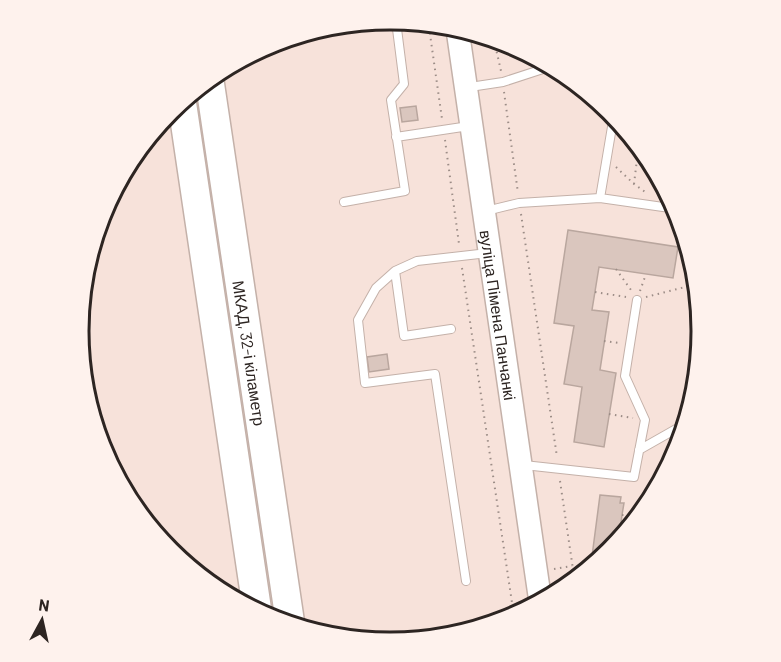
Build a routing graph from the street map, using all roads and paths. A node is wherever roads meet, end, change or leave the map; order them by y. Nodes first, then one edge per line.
1 (397, 30) edge
2 (430, 33) edge
3 (459, 38) edge
4 (496, 49) edge
5 (541, 70) edge
6 (503, 82) junction
7 (465, 88) junction
8 (211, 89) edge
9 (183, 113) edge
10 (470, 126) junction
11 (612, 128) edge
12 (444, 131) junction
13 (396, 137) junction
14 (607, 159) junction
15 (637, 159) edge
16 (634, 184) junction
17 (600, 198) junction
18 (662, 201) edge
19 (344, 202) dead end
20 (519, 203) junction
21 (665, 208) edge
22 (484, 211) junction
23 (490, 252) junction
24 (460, 256) junction
25 (616, 269) dead end
26 (395, 271) junction
27 (646, 274) dead end
28 (688, 286) edge
29 (595, 292) dead end
30 (638, 300) junction
31 (451, 329) dead end
32 (604, 341) dead end
33 (630, 345) junction
34 (609, 414) dead end
35 (645, 420) junction
36 (675, 430) edge
37 (639, 450) junction
38 (519, 465) junction
39 (559, 469) junction
40 (622, 515) dead end
41 (628, 515) edge
42 (573, 571) edge
43 (466, 581) dead end
44 (539, 593) edge
45 (256, 600) edge
46 (513, 606) edge
47 (289, 614) edge

1 - 13 lane
2 - 12 path
3 - 7 street, вуліца Пімена Панчанкі
4 - 6 path
5 - 6 lane
6 - 7 lane
6 - 20 path
7 - 10 street, вуліца Пімена Панчанкі
8 - 47 highway, МКАД, 32-і кіламетр
9 - 45 highway, МКАД, 32-і кіламетр
10 - 12 lane
10 - 22 street, вуліца Пімена Панчанкі
11 - 14 lane
12 - 13 lane
12 - 24 path
13 - 19 lane
14 - 16 path
14 - 17 lane
15 - 16 path
16 - 18 path
17 - 20 lane
17 - 21 lane
20 - 22 lane
20 - 39 path
22 - 23 street, вуліца Пімена Панчанкі
23 - 24 lane
23 - 38 street, вуліца Пімена Панчанкі
24 - 26 lane
24 - 46 path
25 - 30 path
26 - 31 lane
26 - 43 lane
27 - 30 path
28 - 30 path
29 - 30 path
30 - 33 lane
32 - 33 path
33 - 35 lane
34 - 35 path
35 - 37 lane
36 - 37 lane
37 - 39 lane
38 - 39 lane
38 - 44 street, вуліца Пімена Панчанкі
39 - 42 path
40 - 41 path

